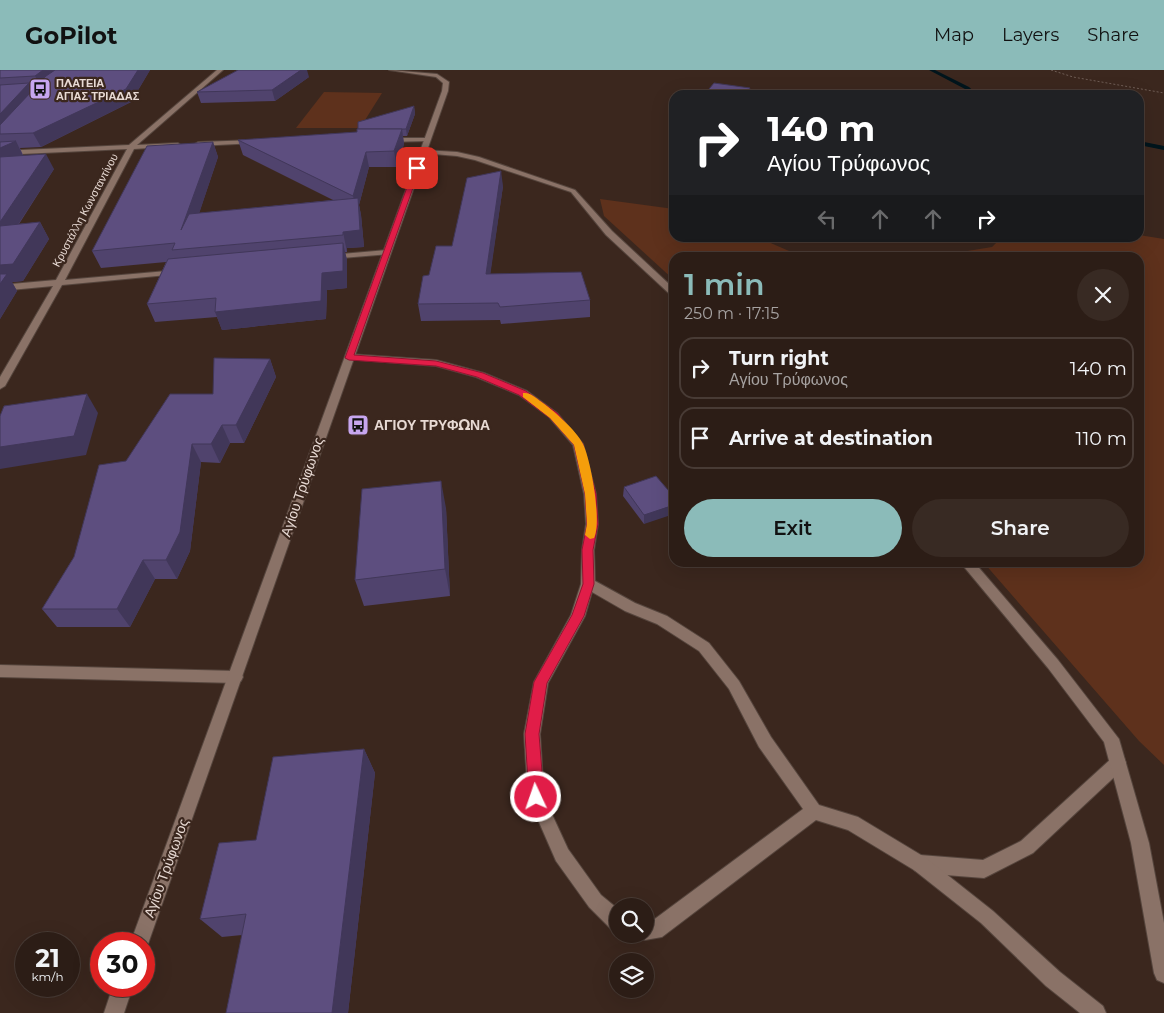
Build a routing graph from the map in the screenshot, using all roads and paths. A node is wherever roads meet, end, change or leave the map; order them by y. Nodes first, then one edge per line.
1 (220, 70) edge
2 (392, 70) edge
3 (1051, 70) edge
4 (1164, 93) edge
5 (380, 140) edge
6 (265, 142) edge
7 (132, 146) junction
8 (425, 146) junction
9 (0, 153) edge
10 (387, 252) junction
11 (320, 258) edge
12 (184, 271) edge
13 (59, 283) junction
14 (0, 288) edge
15 (669, 289) edge
16 (349, 358) junction
17 (0, 386) edge
18 (970, 567) edge
19 (588, 584) junction
20 (0, 671) edge
21 (236, 677) junction
22 (1118, 763) junction
23 (814, 811) junction
24 (920, 864) junction
25 (609, 913) edge
26 (654, 930) edge
27 (143, 932) edge
28 (1164, 973) edge
29 (119, 997) edge
30 (114, 1013) edge
31 (1096, 1013) edge

1 - 7 street, Κρυστάλλη Κωνσταντίνου
2 - 8 street, Αγίου Τρύφωνος
3 - 4 path
5 - 8 street
6 - 7 street
7 - 9 street
7 - 13 street, Κρυστάλλη Κωνσταντίνου
8 - 10 street, Αγίου Τρύφωνος
8 - 15 street
10 - 11 street
10 - 16 street, Αγίου Τρύφωνος
12 - 13 street
13 - 14 street
13 - 17 street, Κρυστάλλη Κωνσταντίνου
16 - 19 street
16 - 21 street, Αγίου Τρύφωνος
18 - 22 street
19 - 23 street
19 - 25 street
20 - 21 street
21 - 27 street, Αγίου Τρύφωνος
22 - 24 street
22 - 28 street
23 - 24 street
23 - 26 street
24 - 31 street
29 - 30 street

